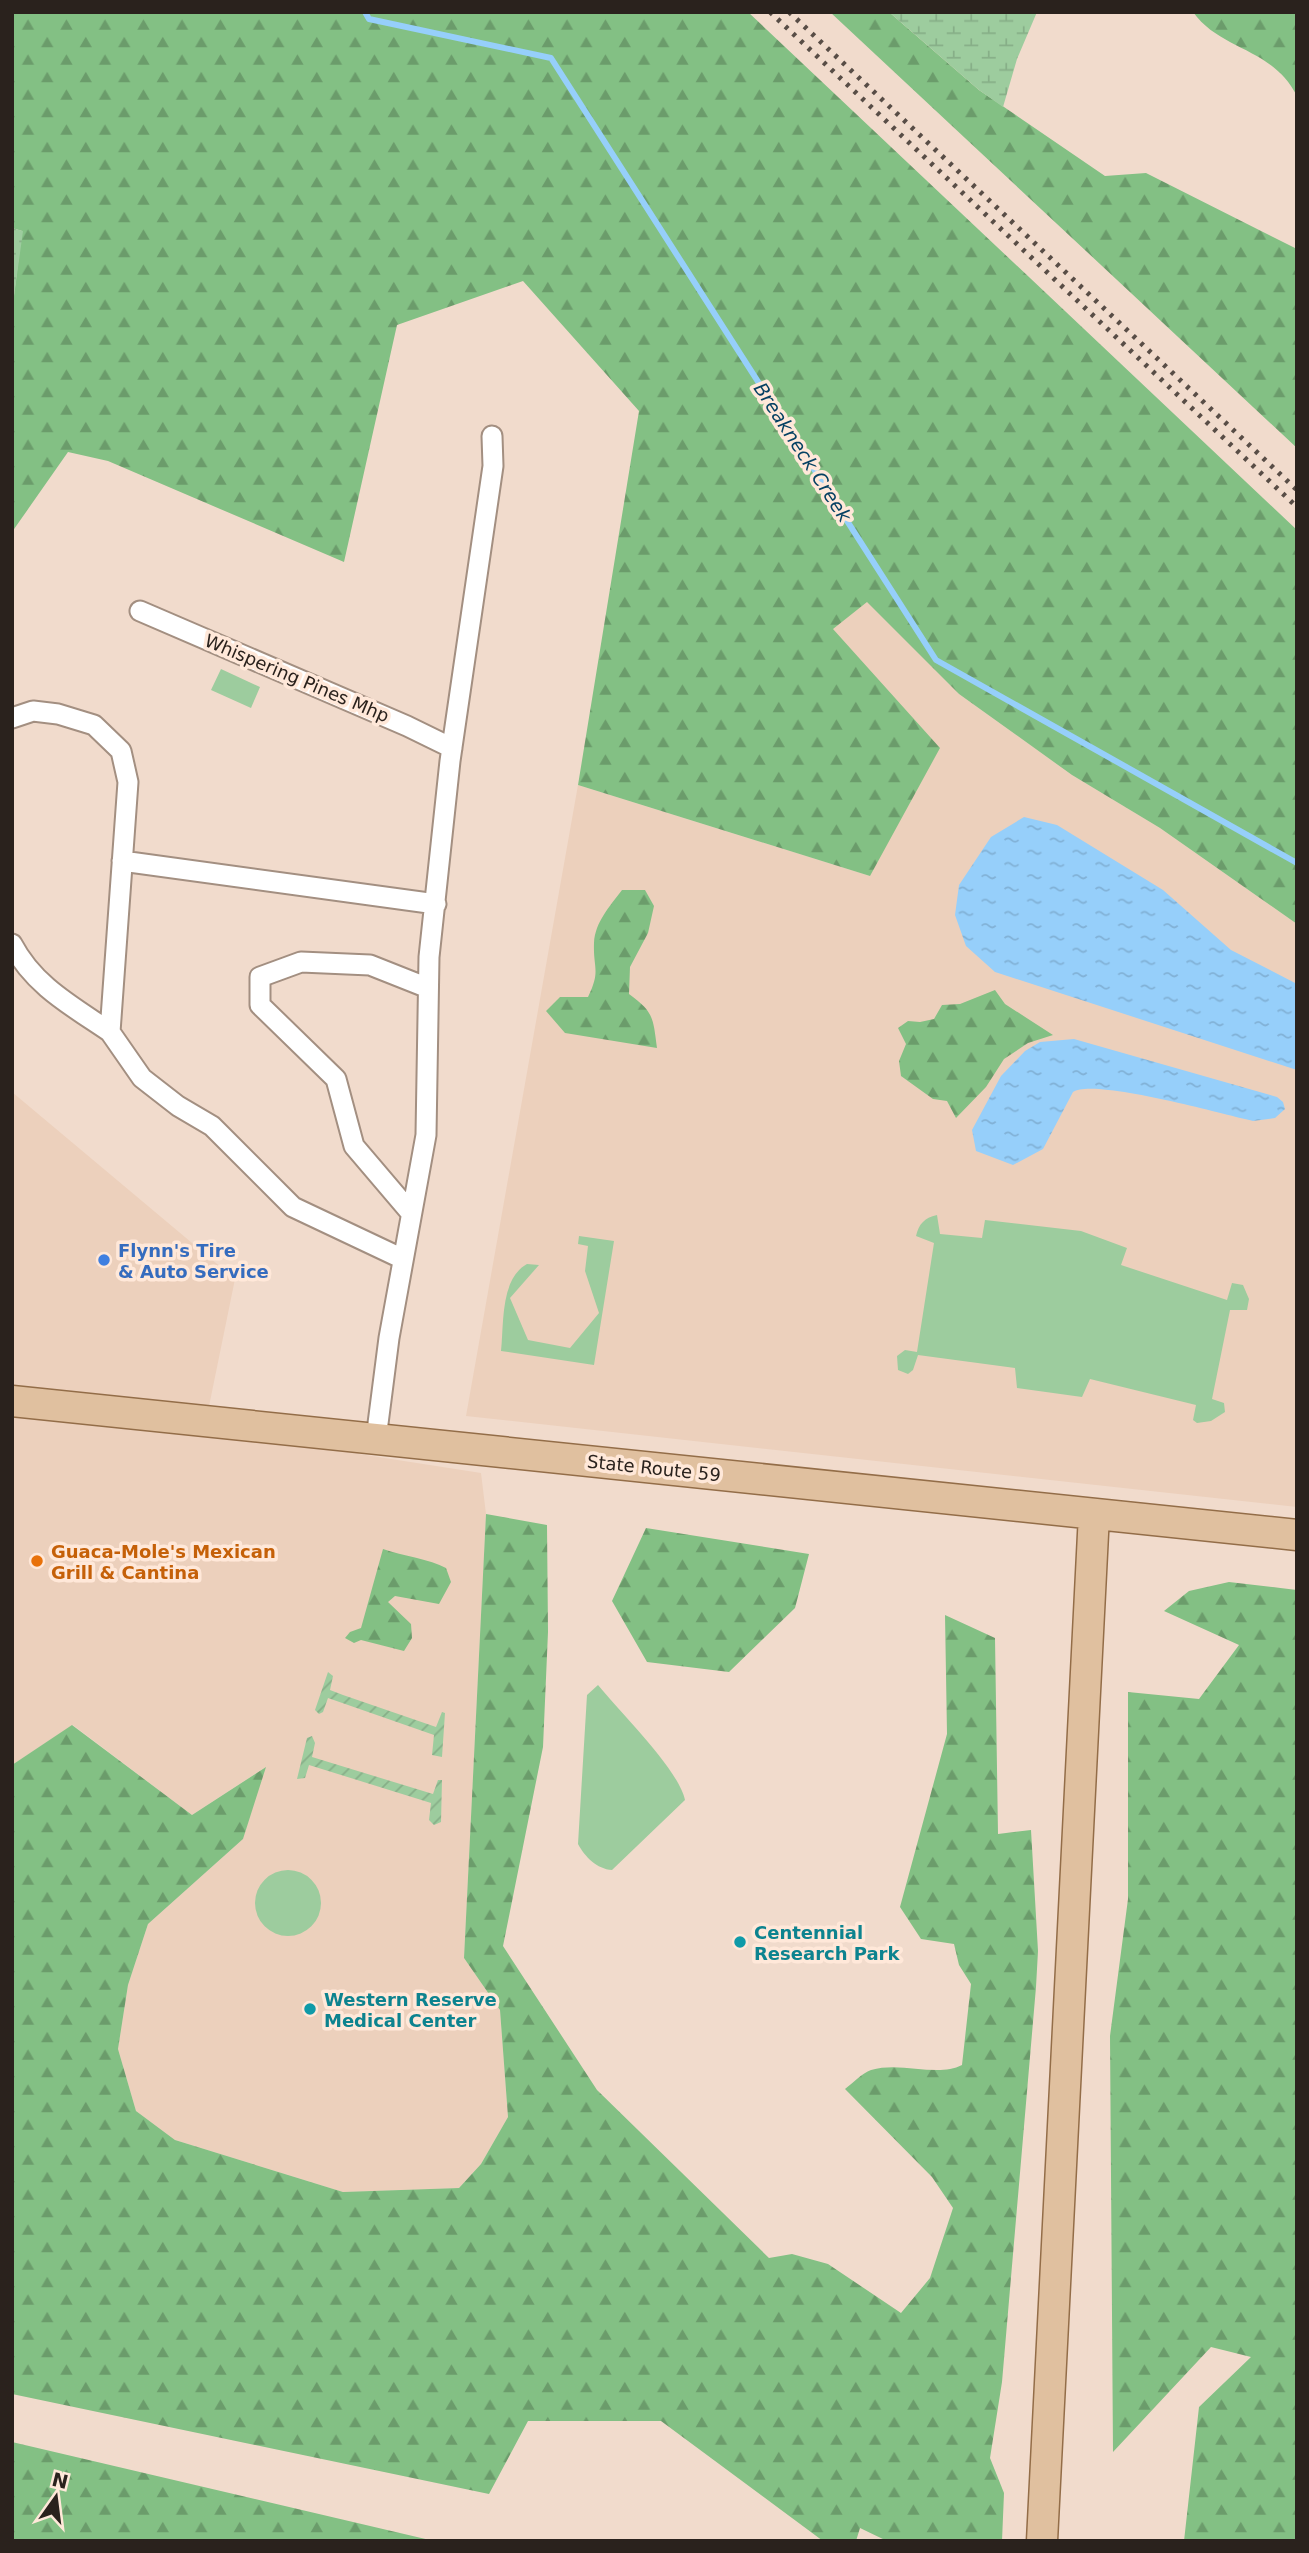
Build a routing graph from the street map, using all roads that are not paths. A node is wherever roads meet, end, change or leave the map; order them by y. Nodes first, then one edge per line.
1 (492, 436) dead end
2 (140, 611) dead end
3 (12, 718) edge
4 (453, 748) junction
5 (122, 861) junction
6 (436, 904) junction
7 (12, 944) edge
8 (428, 988) junction
9 (110, 1032) junction
10 (411, 1213) junction
11 (403, 1259) junction
12 (12, 1401) edge
13 (376, 1439) junction
14 (1094, 1514) junction
15 (1297, 1535) edge
16 (1042, 2541) edge

1 - 4 street
2 - 4 street, Whispering Pines Mhp
3 - 5 street
4 - 6 street
5 - 6 street
5 - 9 street
6 - 8 street
7 - 9 street
8 - 10 street
8 - 10 street
9 - 11 street
10 - 11 street
11 - 13 street
12 - 13 main road, State Route 59
13 - 14 main road, State Route 59
14 - 15 main road, State Route 59
14 - 16 main road

